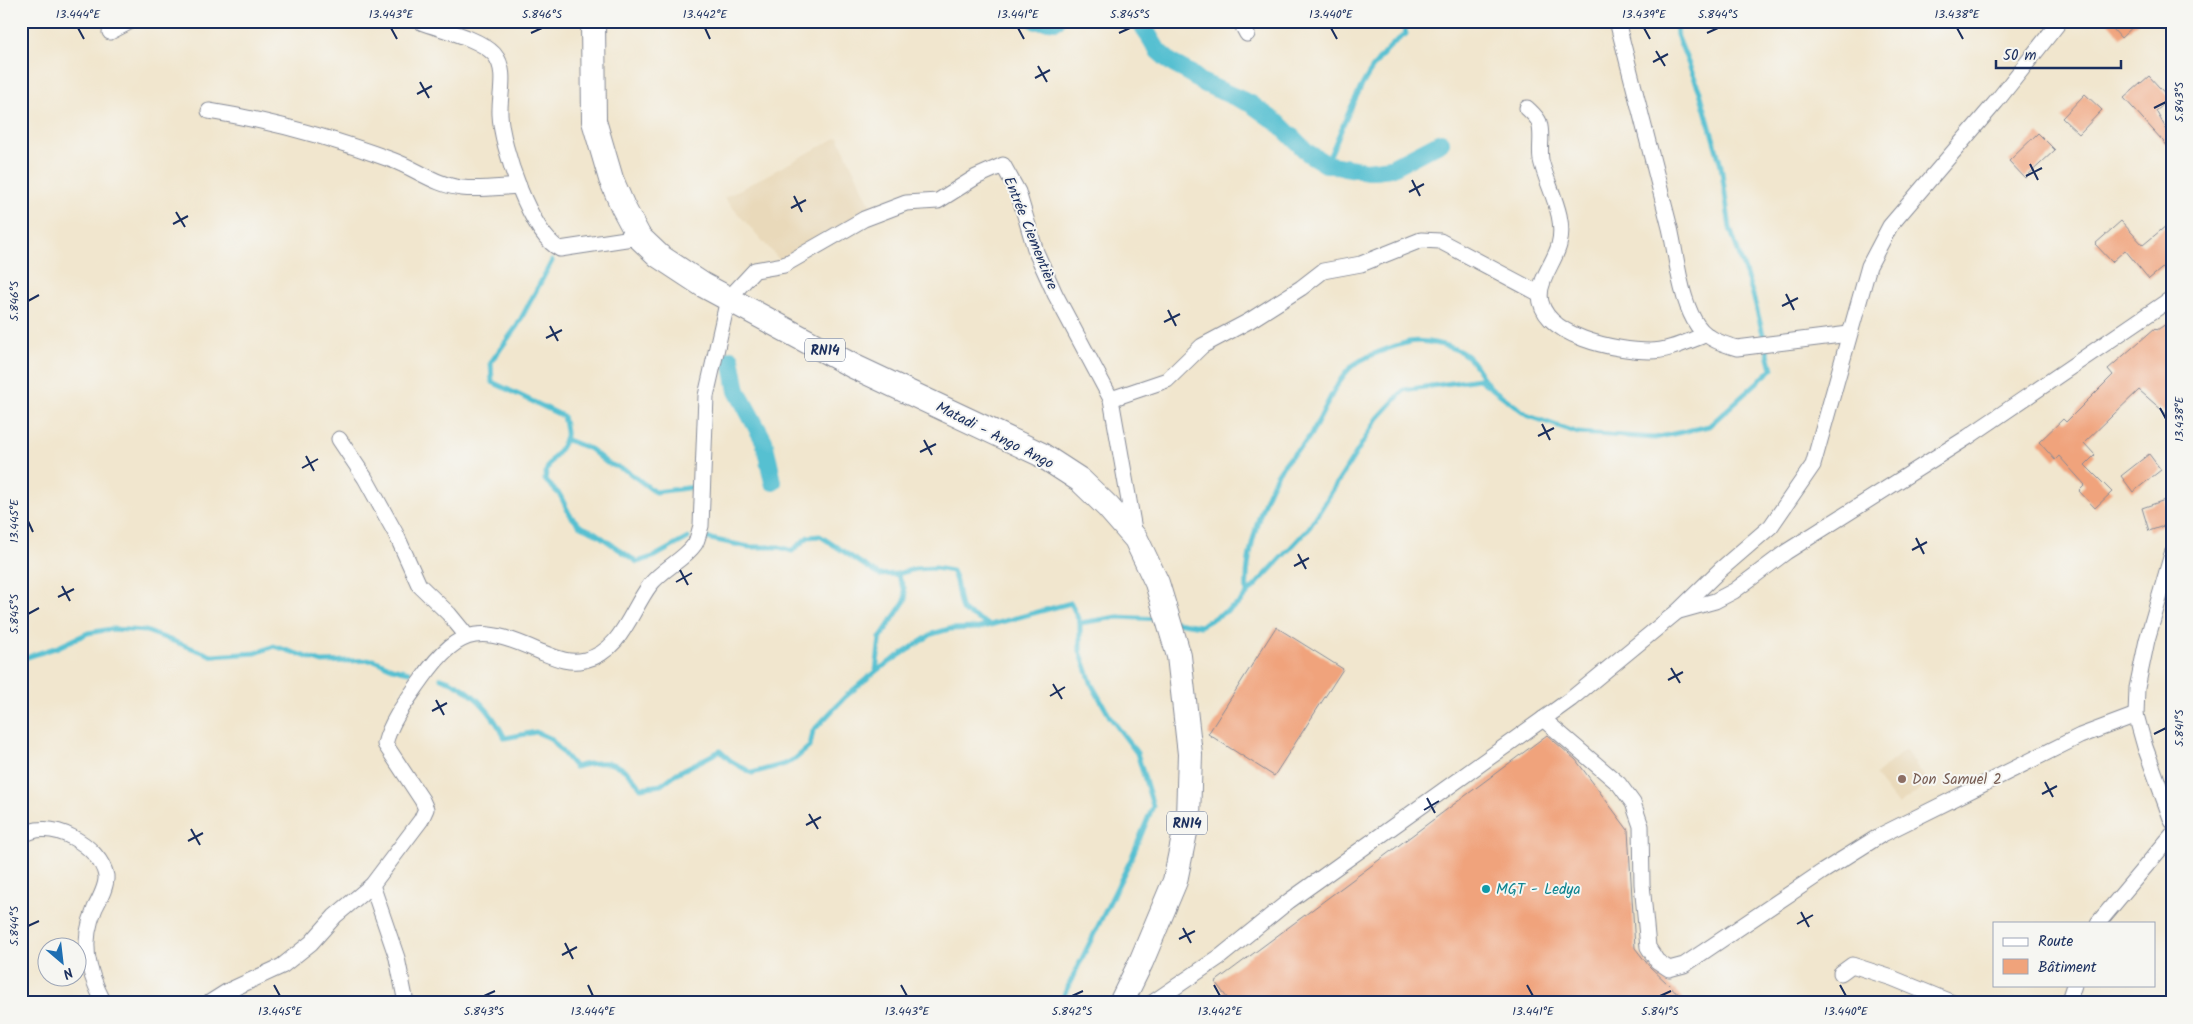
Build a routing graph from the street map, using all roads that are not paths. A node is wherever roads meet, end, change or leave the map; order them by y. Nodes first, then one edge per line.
1 (131, 21) edge
2 (593, 21) edge
3 (1617, 21) edge
4 (2060, 21) edge
5 (421, 22) edge
6 (110, 32) dead end
7 (1527, 108) dead end
8 (208, 111) dead end
9 (519, 186) junction
10 (640, 237) junction
11 (1540, 294) junction
12 (2172, 298) edge
13 (728, 299) junction
14 (1849, 334) junction
15 (1705, 335) junction
16 (1111, 399) junction
17 (339, 439) dead end
18 (1136, 539) junction
19 (2172, 554) edge
20 (1678, 611) junction
21 (467, 636) junction
22 (2136, 715) junction
23 (1543, 719) junction
24 (2172, 821) edge
25 (2172, 835) edge
26 (21, 837) edge
27 (372, 885) junction
28 (2099, 922) edge
29 (1841, 973) dead end
30 (2074, 986) edge
31 (104, 1003) edge
32 (209, 1003) edge
33 (406, 1003) edge
34 (1121, 1003) edge
35 (1152, 1003) edge
36 (1953, 1003) edge
37 (2068, 1003) edge

1 - 6 street
2 - 10 highway, Matadi - Ango Ango / RN14
3 - 15 street
4 - 14 street
5 - 9 street
7 - 11 street
8 - 9 street
9 - 10 street
10 - 13 highway, Matadi - Ango Ango / RN14
11 - 15 street
11 - 16 street
12 - 20 street
13 - 16 street, Entrée Ciementière
13 - 18 highway, Matadi - Ango Ango / RN14
13 - 21 street
14 - 15 street
14 - 20 street
16 - 18 street, Entrée Ciementière
17 - 21 street
18 - 34 highway, Matadi - Ango Ango / RN14
19 - 22 street
20 - 23 street
21 - 27 street
22 - 23 street
22 - 24 street
23 - 35 street
25 - 28 street
26 - 31 street
27 - 32 street
27 - 33 street
29 - 36 street
30 - 37 street

